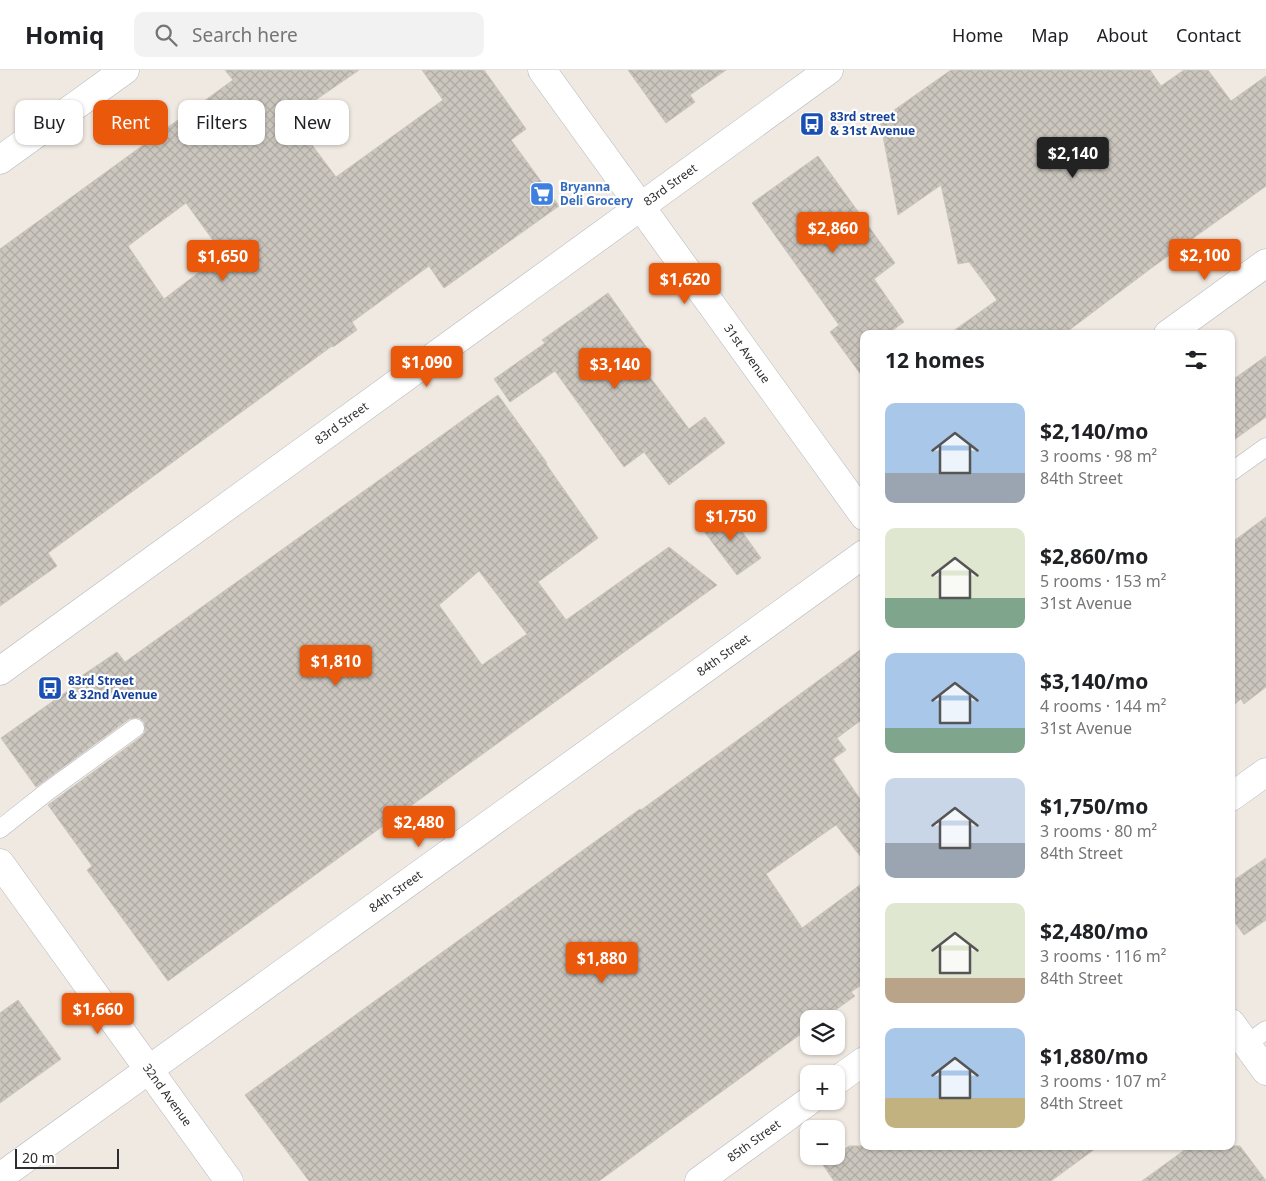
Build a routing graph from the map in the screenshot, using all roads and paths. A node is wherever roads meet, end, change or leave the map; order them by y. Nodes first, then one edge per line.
1 (125, 70) edge
2 (542, 70) edge
3 (829, 70) edge
4 (0, 160) edge
5 (640, 207) junction
6 (1266, 263) edge
7 (1174, 330) edge
8 (1266, 447) edge
9 (1235, 469) edge
10 (860, 510) edge
11 (860, 557) edge
12 (0, 671) edge
13 (136, 728) dead end
14 (1266, 772) edge
15 (1235, 794) edge
16 (0, 829) edge
17 (0, 863) edge
18 (1248, 1032) edge
19 (860, 1064) edge
20 (149, 1070) junction
21 (1266, 1071) edge
22 (845, 1075) edge
23 (800, 1107) edge
24 (0, 1177) edge
25 (229, 1181) edge
26 (698, 1181) edge

1 - 4 street
2 - 5 street, 31st Avenue
3 - 5 street, 83rd Street
5 - 10 street, 31st Avenue
5 - 12 street, 83rd Street
6 - 7 street
8 - 9 lane
11 - 20 street, 84th Street
13 - 16 lane
14 - 15 street
17 - 20 street, 32nd Avenue
18 - 21 street
19 - 22 street
20 - 24 street, 84th Street
20 - 25 street, 32nd Avenue
23 - 26 street, 85th Street

